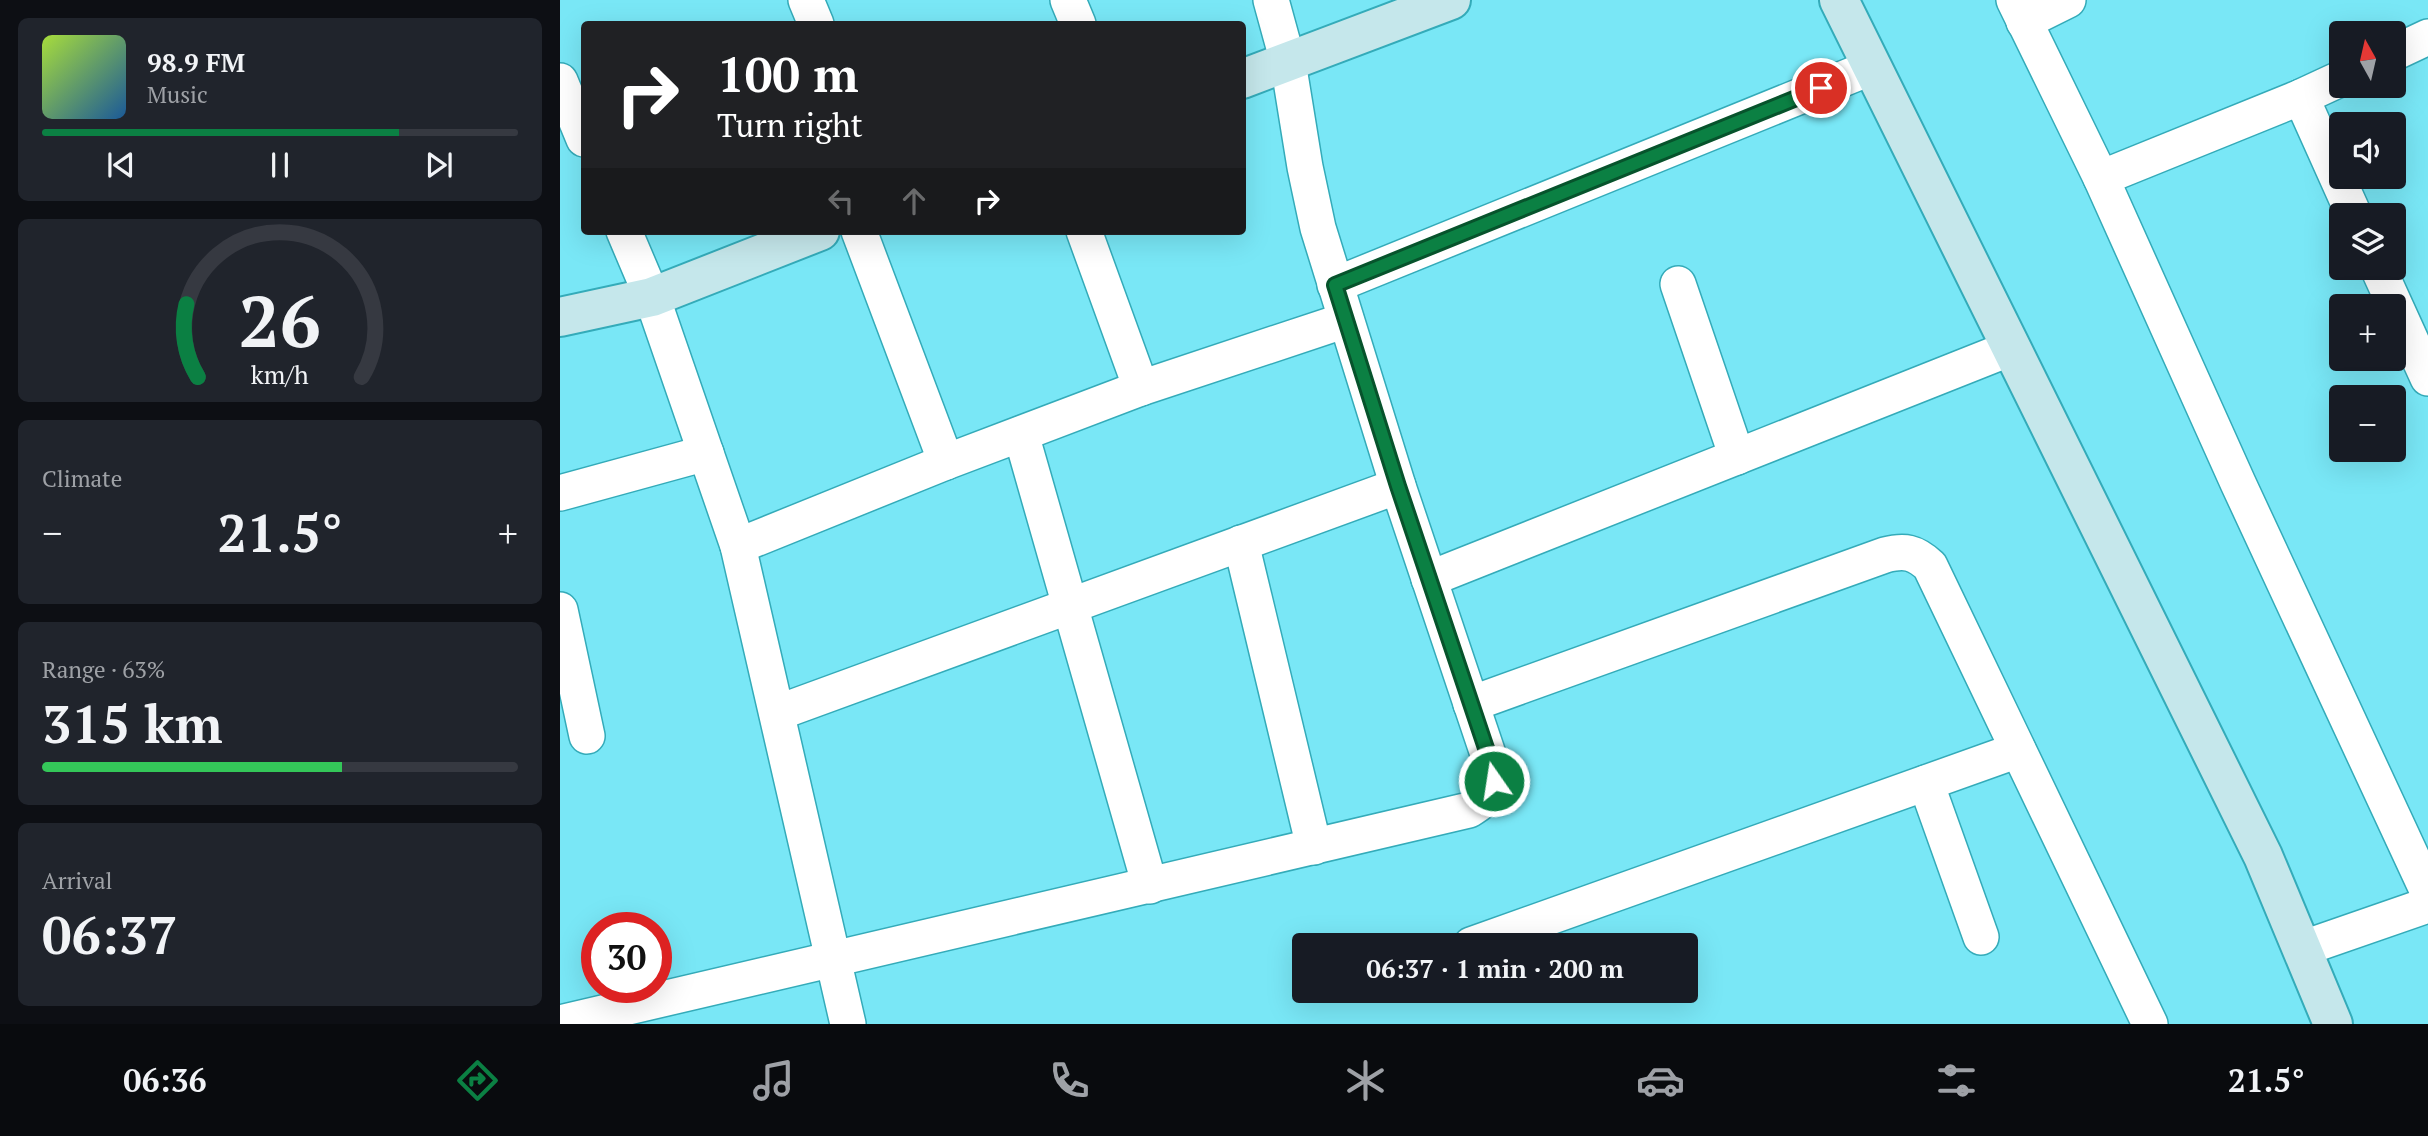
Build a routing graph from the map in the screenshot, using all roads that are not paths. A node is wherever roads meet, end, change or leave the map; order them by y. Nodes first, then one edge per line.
1 (806, 0) edge
2 (1068, 0) edge
3 (1271, 0) edge
4 (1451, 0) edge
5 (1839, 0) edge
6 (2068, 0) edge
7 (2019, 11) edge
8 (815, 21) edge
9 (1078, 21) edge
10 (2428, 37) edge
11 (2406, 47) edge
12 (1289, 62) junction
13 (1872, 67) junction
14 (1246, 78) edge
15 (560, 81) edge
16 (2329, 84) edge
17 (2301, 97) junction
18 (581, 132) edge
19 (2101, 178) junction
20 (2349, 203) edge
21 (626, 235) edge
22 (810, 235) edge
23 (861, 235) edge
24 (1085, 235) edge
25 (2383, 280) edge
26 (1678, 284) dead end
27 (1335, 285) junction
28 (652, 296) junction
29 (560, 317) edge
30 (1346, 320) junction
31 (2011, 348) junction
32 (2428, 378) edge
33 (1140, 388) junction
34 (1021, 434) junction
35 (706, 453) junction
36 (1737, 457) junction
37 (946, 462) junction
38 (1398, 486) junction
39 (560, 493) edge
40 (1241, 543) junction
41 (738, 546) junction
42 (1429, 579) junction
43 (1069, 605) junction
44 (560, 610) edge
45 (1471, 704) junction
46 (777, 713) junction
47 (587, 736) dead end
48 (2018, 750) junction
49 (1926, 783) junction
50 (1314, 847) junction
51 (1150, 886) junction
52 (2428, 892) edge
53 (2428, 905) edge
54 (1505, 933) edge
55 (1981, 937) dead end
56 (2301, 949) junction
57 (833, 960) junction
58 (2322, 1021) edge
59 (560, 1023) edge
60 (848, 1024) edge
61 (2150, 1024) edge

1 - 8 street
2 - 9 street
3 - 12 street
4 - 12 street
5 - 13 street
6 - 7 street
7 - 19 street
10 - 11 street
12 - 14 street
12 - 27 street
13 - 27 street
13 - 31 street
15 - 18 street
16 - 17 street
17 - 19 street
17 - 20 street
19 - 52 street
21 - 28 street
22 - 28 street
23 - 37 street
24 - 33 street
25 - 32 street
26 - 36 street
27 - 30 street
28 - 29 street
28 - 35 street
30 - 33 street
30 - 38 street
31 - 36 street
31 - 56 street
33 - 34 street
34 - 37 street
34 - 43 street
35 - 39 street
35 - 41 street
36 - 42 street
37 - 41 street
38 - 40 street
38 - 42 street
40 - 43 street
40 - 50 street
41 - 46 street
42 - 45 street
43 - 46 street
43 - 51 street
44 - 47 street
45 - 48 street
45 - 50 street
46 - 57 street
48 - 49 street
48 - 61 street
49 - 54 street
49 - 55 street
50 - 51 street
51 - 57 street
53 - 56 street
56 - 58 street
57 - 59 street
57 - 60 street

